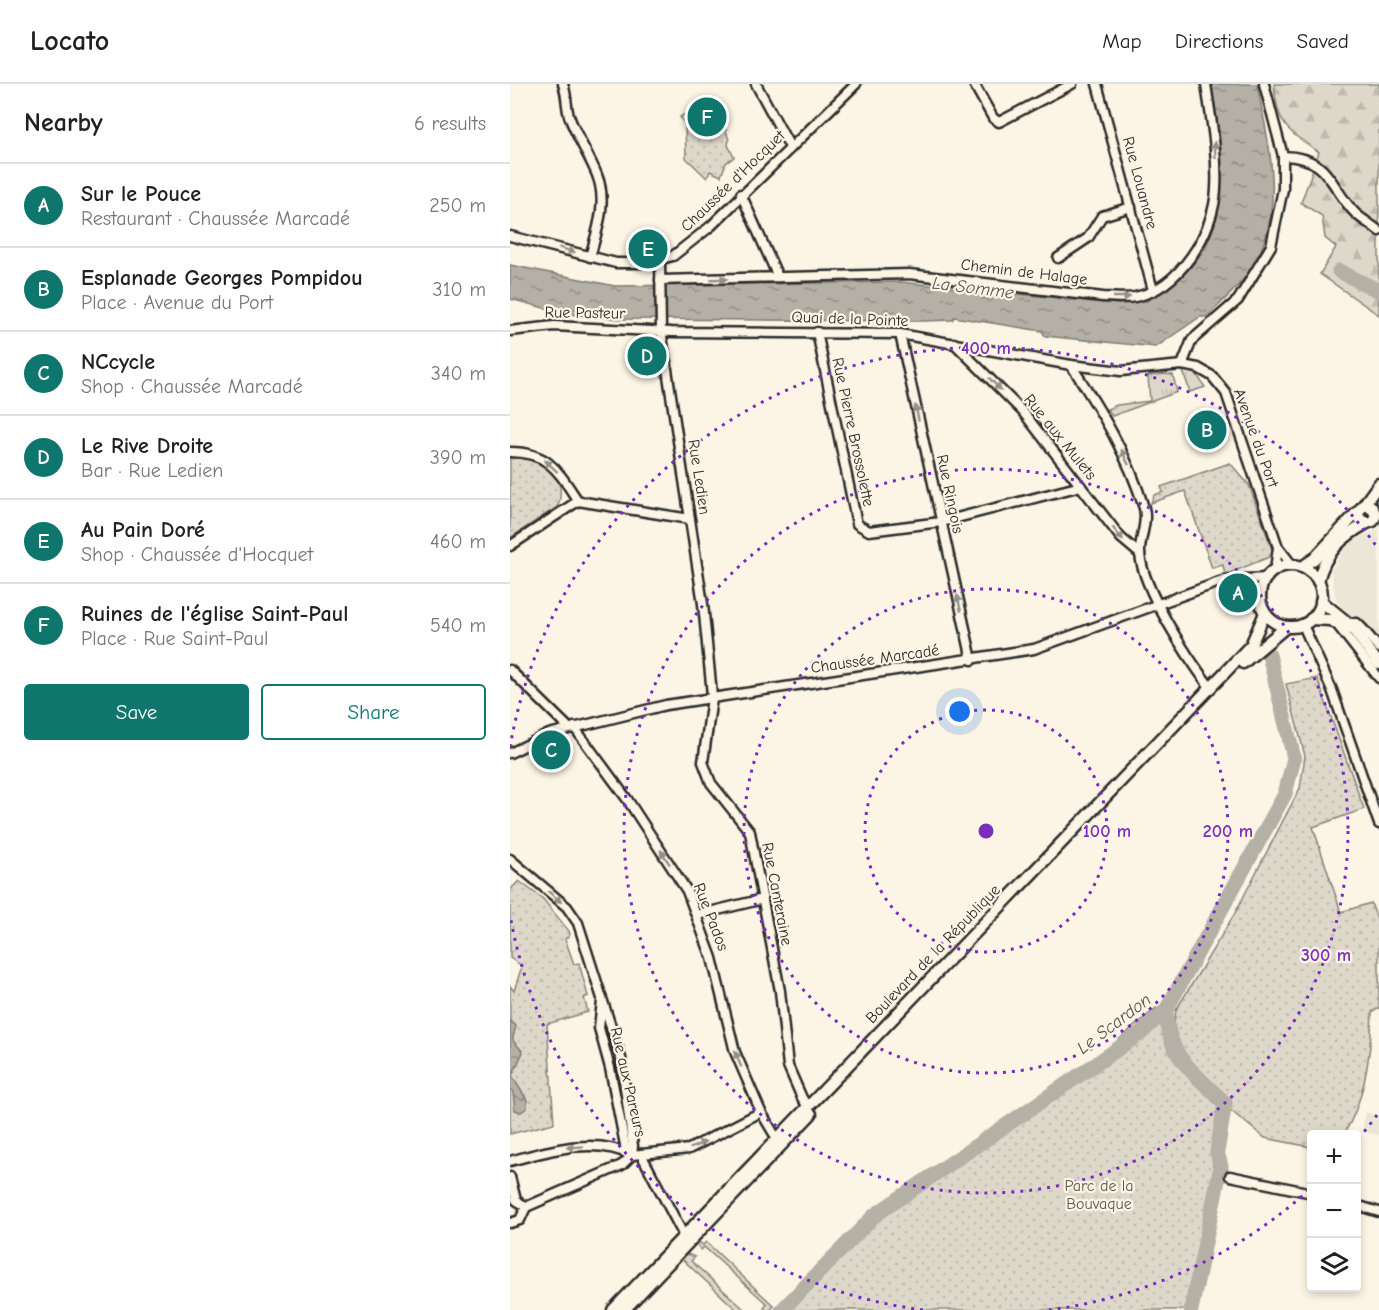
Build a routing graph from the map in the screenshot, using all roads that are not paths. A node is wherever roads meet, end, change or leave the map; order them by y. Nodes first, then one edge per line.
1 (563, 84) edge
2 (756, 84) edge
3 (856, 84) edge
4 (974, 84) edge
5 (1072, 84) edge
6 (1097, 84) edge
7 (1206, 84) edge
8 (1264, 84) edge
9 (790, 147) junction
10 (1283, 156) junction
11 (741, 194) junction
12 (1131, 207) junction
13 (1379, 231) edge
14 (510, 236) edge
15 (590, 257) junction
16 (1058, 258) dead end
17 (660, 261) junction
18 (778, 278) junction
19 (660, 282) junction
20 (1153, 290) junction
21 (661, 330) junction
22 (510, 331) edge
23 (818, 332) junction
24 (900, 334) junction
25 (953, 342) junction
26 (1071, 365) junction
27 (1182, 365) junction
28 (510, 453) edge
29 (1379, 484) edge
30 (1081, 486) junction
31 (1379, 495) edge
32 (578, 501) junction
33 (1371, 514) edge
34 (690, 519) junction
35 (940, 522) junction
36 (510, 546) edge
37 (1278, 547) junction
38 (1140, 554) junction
39 (1297, 566) junction
40 (1275, 570) junction
41 (1266, 578) junction
42 (1241, 580) junction
43 (1318, 581) junction
44 (1261, 595) junction
45 (1321, 602) junction
46 (1158, 603) junction
47 (1265, 613) junction
48 (1307, 622) junction
49 (1334, 622) junction
50 (1286, 627) junction
51 (1350, 627) junction
52 (1379, 648) edge
53 (972, 660) junction
54 (1379, 664) edge
55 (510, 670) edge
56 (1379, 678) edge
57 (1210, 687) junction
58 (712, 698) junction
59 (571, 728) junction
60 (510, 753) edge
61 (1379, 824) edge
62 (510, 859) edge
63 (763, 899) junction
64 (697, 915) junction
65 (808, 1107) junction
66 (761, 1112) junction
67 (777, 1139) junction
68 (636, 1154) junction
69 (510, 1161) edge
70 (1230, 1176) dead end
71 (510, 1177) edge
72 (1307, 1192) edge
73 (526, 1207) junction
74 (1361, 1207) edge
75 (1379, 1212) edge
76 (510, 1223) edge
77 (684, 1236) junction
78 (613, 1310) edge
79 (624, 1310) edge

1 - 15 street
2 - 9 street
3 - 9 street, Chaussée d'Hocquet
4 - 5 street
6 - 12 street, Rue Louandre
20 -> 7 street, Chemin de Halage
8 - 10 street
9 - 11 street, Chaussée d'Hocquet
10 - 13 street
10 - 27 street
11 - 17 street, Chaussée d'Hocquet
11 - 18 street
12 - 16 street
12 - 20 street, Rue Louandre
14 -> 15 street, Chaussée d'Hocquet
15 - 17 street, Chaussée d'Hocquet
17 - 19 street, Rue Ledien
19 -> 18 street, Chemin de Halage
18 -> 20 street, Chemin de Halage
19 - 21 street, Rue Ledien
21 - 22 street, Rue Pasteur
21 - 23 street, Quai de la Pointe
21 - 34 street, Rue Ledien
23 - 24 street, Quai de la Pointe
23 - 35 street, Rue Pierre Brossolette
24 - 25 street, Quai de la Pointe
35 -> 24 street, Rue Ringois
25 - 26 street, Quai de la Pointe
25 -> 30 street, Rue aux Mulets
26 - 27 street, Avenue du Port
38 -> 26 street
27 - 37 street, Avenue du Port
32 -> 28 street
29 - 33 main road
30 - 35 street, Rue Pierre Brossolette
30 -> 38 street, Rue aux Mulets
31 - 33 main road
32 - 34 street
32 - 36 street
33 - 39 main road
33 - 43 main road
34 - 58 street, Rue Ledien
53 -> 35 street, Rue Ringois
37 - 39 street, Avenue du Port
37 - 40 street, Avenue du Port
38 - 46 street
39 - 40 main road
39 - 43 main road
40 - 41 main road
41 - 42 street, Chaussée Marcadé
41 - 44 main road
42 - 44 street
42 - 46 street, Chaussée Marcadé
43 - 45 main road
44 - 47 main road
45 - 48 main road
45 - 51 main road
46 - 53 street, Chaussée Marcadé
46 - 57 street
47 - 50 main road
47 - 57 main road, Boulevard de la République
48 - 49 main road
48 - 50 main road
48 - 61 street
49 - 51 main road
49 - 56 street
50 - 79 main road, Boulevard de la République
51 - 52 street
51 - 54 main road
53 - 58 street, Chaussée Marcadé
55 - 59 street, Rue Pados
57 - 65 main road, Boulevard de la République
58 - 59 street, Chaussée Marcadé
58 - 63 street, Rue Canteraine
59 - 60 street, Chaussée Marcadé
64 -> 59 street, Rue Pados
62 -> 68 street, Rue aux Pareurs
63 - 64 street
63 - 65 street, Rue Canteraine
66 -> 64 street, Rue Pados
65 - 67 main road, Boulevard de la République
66 - 67 street, Rue Pados
68 -> 66 street
67 - 77 main road, Boulevard de la République
68 -> 69 street
68 - 73 street
68 - 77 street
70 - 72 street
71 - 73 street
73 - 76 street
74 - 75 street
77 - 78 main road, Boulevard de la République

